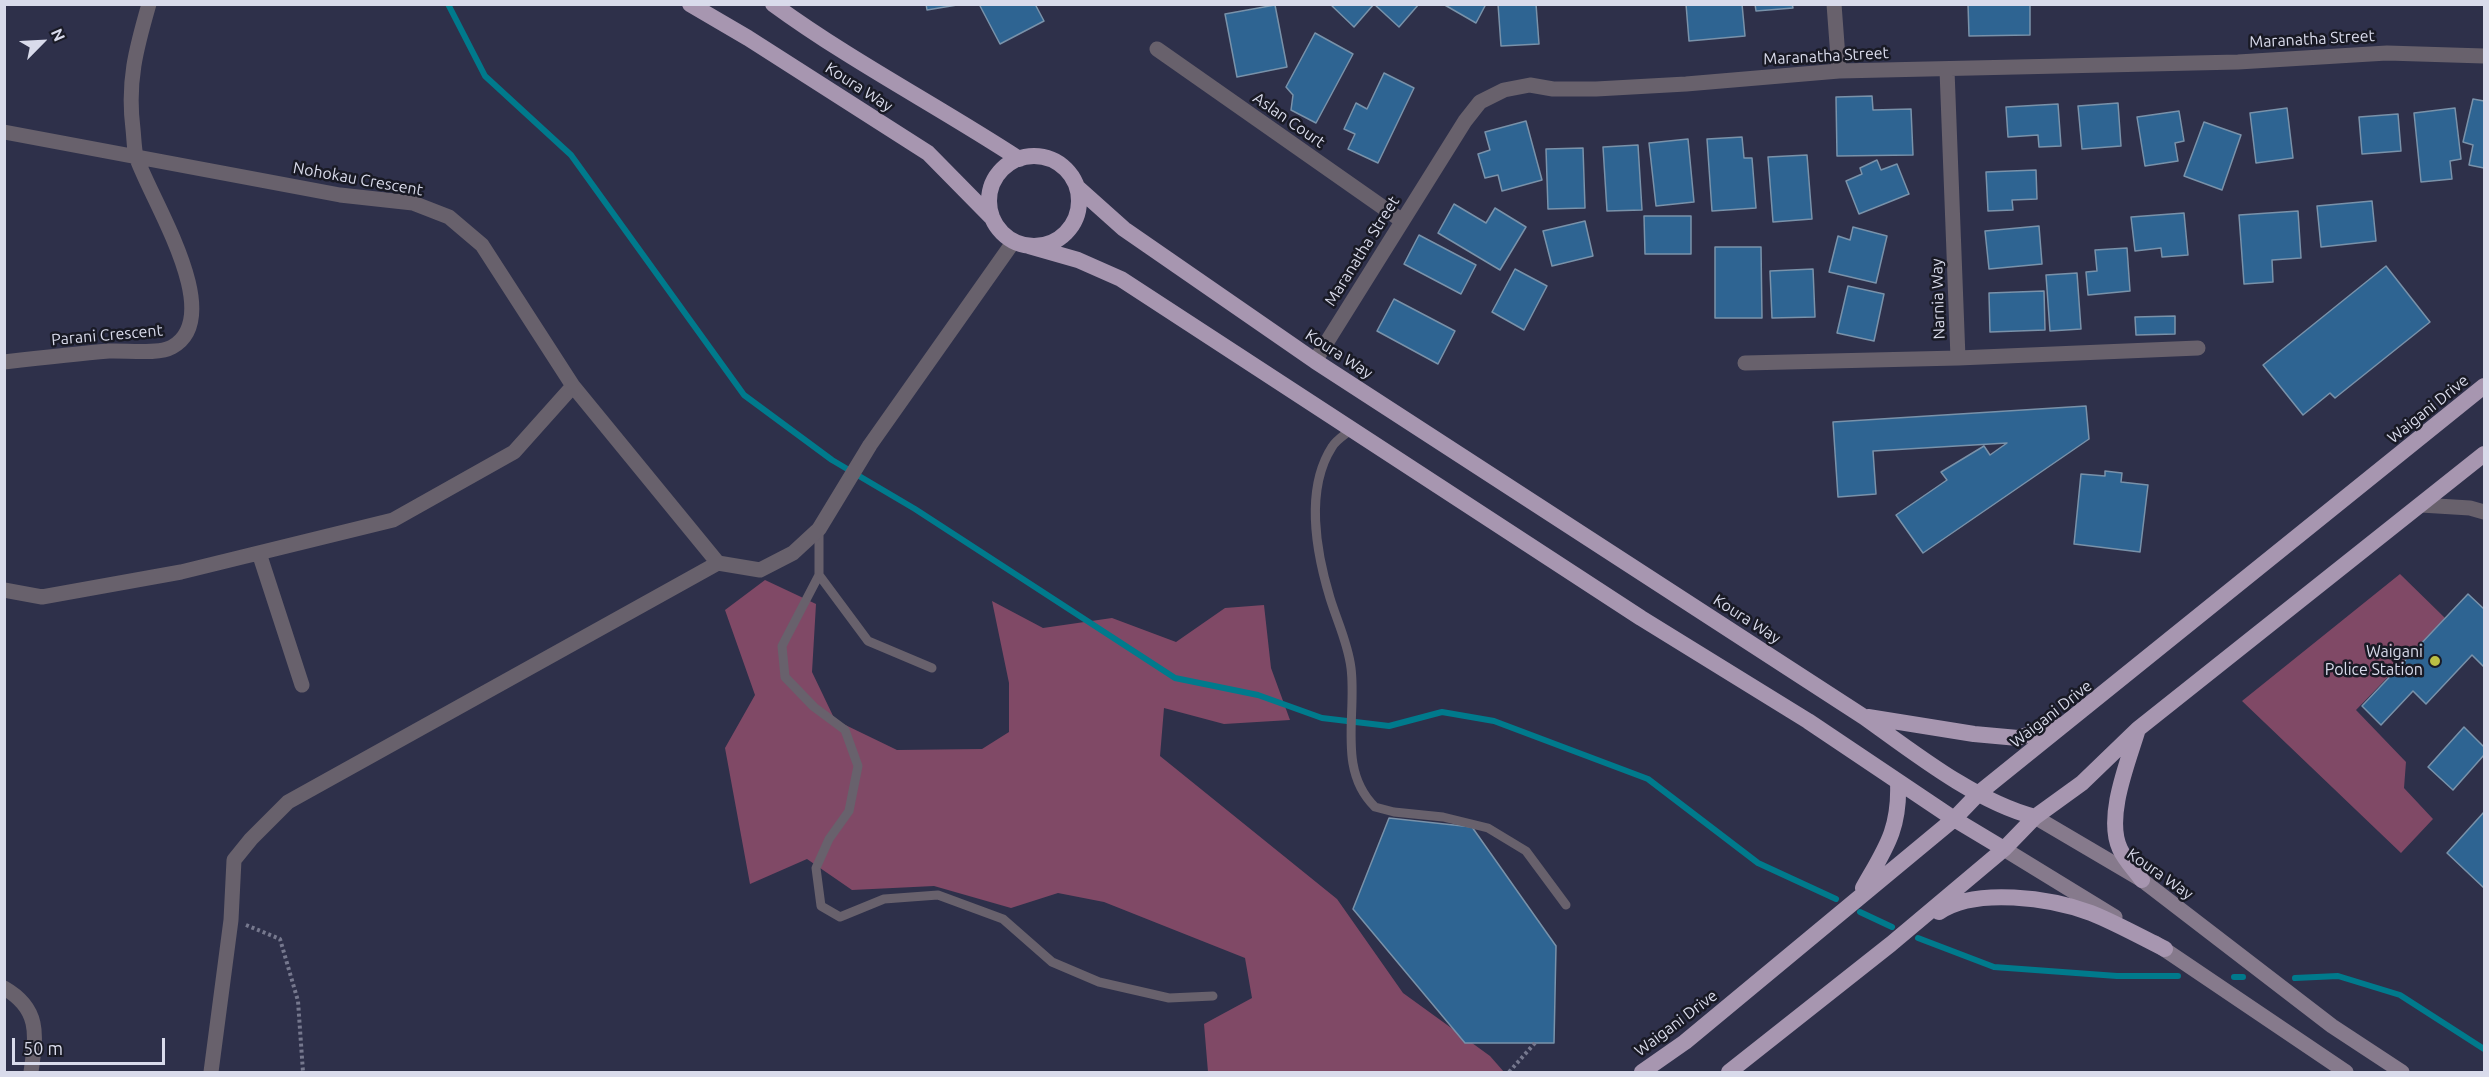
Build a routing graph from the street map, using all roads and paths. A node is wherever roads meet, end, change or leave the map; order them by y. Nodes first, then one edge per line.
1 (149, 4) edge
2 (690, 4) edge
3 (773, 4) edge
4 (1834, 4) edge
5 (1157, 49) dead end
6 (2484, 56) edge
7 (1947, 70) junction
8 (1839, 71) junction
9 (4, 132) edge
10 (136, 156) junction
11 (1019, 159) junction
12 (1077, 187) junction
13 (993, 219) junction
14 (1401, 220) junction
15 (1022, 243) junction
16 (2198, 348) dead end
17 (1958, 358) junction
18 (1315, 361) junction
19 (4, 362) edge
20 (1745, 363) dead end
21 (573, 386) junction
22 (2484, 386) edge
23 (1353, 429) junction
24 (2484, 454) edge
25 (2421, 505) junction
26 (2484, 512) edge
27 (819, 530) junction
28 (259, 553) junction
29 (718, 563) junction
30 (819, 575) junction
31 (4, 590) edge
32 (932, 668) dead end
33 (302, 685) dead end
34 (1864, 717) junction
35 (2076, 717) junction
36 (2138, 729) junction
37 (1898, 782) junction
38 (1979, 793) junction
39 (2035, 817) junction
40 (1954, 819) junction
41 (2004, 849) junction
42 (2142, 880) junction
43 (1858, 897) junction
44 (1566, 905) dead end
45 (231, 920) junction
46 (1891, 944) junction
47 (2165, 949) junction
48 (4, 988) edge
49 (1213, 996) dead end
50 (1535, 1043) dead end
51 (31, 1072) edge
52 (212, 1072) edge
53 (303, 1072) edge
54 (1509, 1072) edge
55 (1642, 1072) edge
56 (1729, 1072) edge
57 (2346, 1072) edge
58 (2402, 1072) edge

1 - 10 street, Parani Crescent
2 - 13 highway, Koura Way
3 - 11 highway, Koura Way
4 - 8 street
5 - 14 street, Aslan Court
6 - 7 street, Maranatha Street
7 - 8 street, Maranatha Street
7 - 17 street, Narnia Way
8 - 14 street, Maranatha Street
9 - 10 street, Nohokau Crescent
10 - 19 street, Parani Crescent
10 - 21 street, Nohokau Crescent
11 - 12 highway
11 - 13 highway
12 - 15 highway
12 - 18 highway, Koura Way
13 - 15 highway
14 - 18 street, Maranatha Street
15 - 23 highway
15 - 27 street
16 - 17 street, Narnia Way
17 - 20 street
18 - 34 highway, Koura Way
21 - 28 street
21 - 29 street, Nohokau Crescent
22 - 35 highway, Waigani Drive
23 - 37 highway
23 - 44 lane
24 - 25 highway
25 - 26 street
25 - 36 highway
27 - 29 street
27 - 30 lane
28 - 31 street
28 - 33 street
29 - 45 street
30 - 32 lane
30 - 49 lane
34 - 35 highway
34 - 38 highway, Koura Way
35 - 38 highway, Waigani Drive
36 - 39 highway
36 - 42 highway
37 - 40 highway
37 - 43 highway
38 - 39 highway, Koura Way
38 - 40 highway, Waigani Drive
39 - 41 highway
39 - 42 main road, Koura Way
40 - 41 highway
40 - 43 highway, Waigani Drive
41 - 46 highway
41 - 47 main road
42 - 58 main road, Koura Way
43 - 55 highway, Waigani Drive
45 - 52 street
45 - 53 path
46 - 47 highway
46 - 56 highway
47 - 57 main road
48 - 51 street
50 - 54 path

